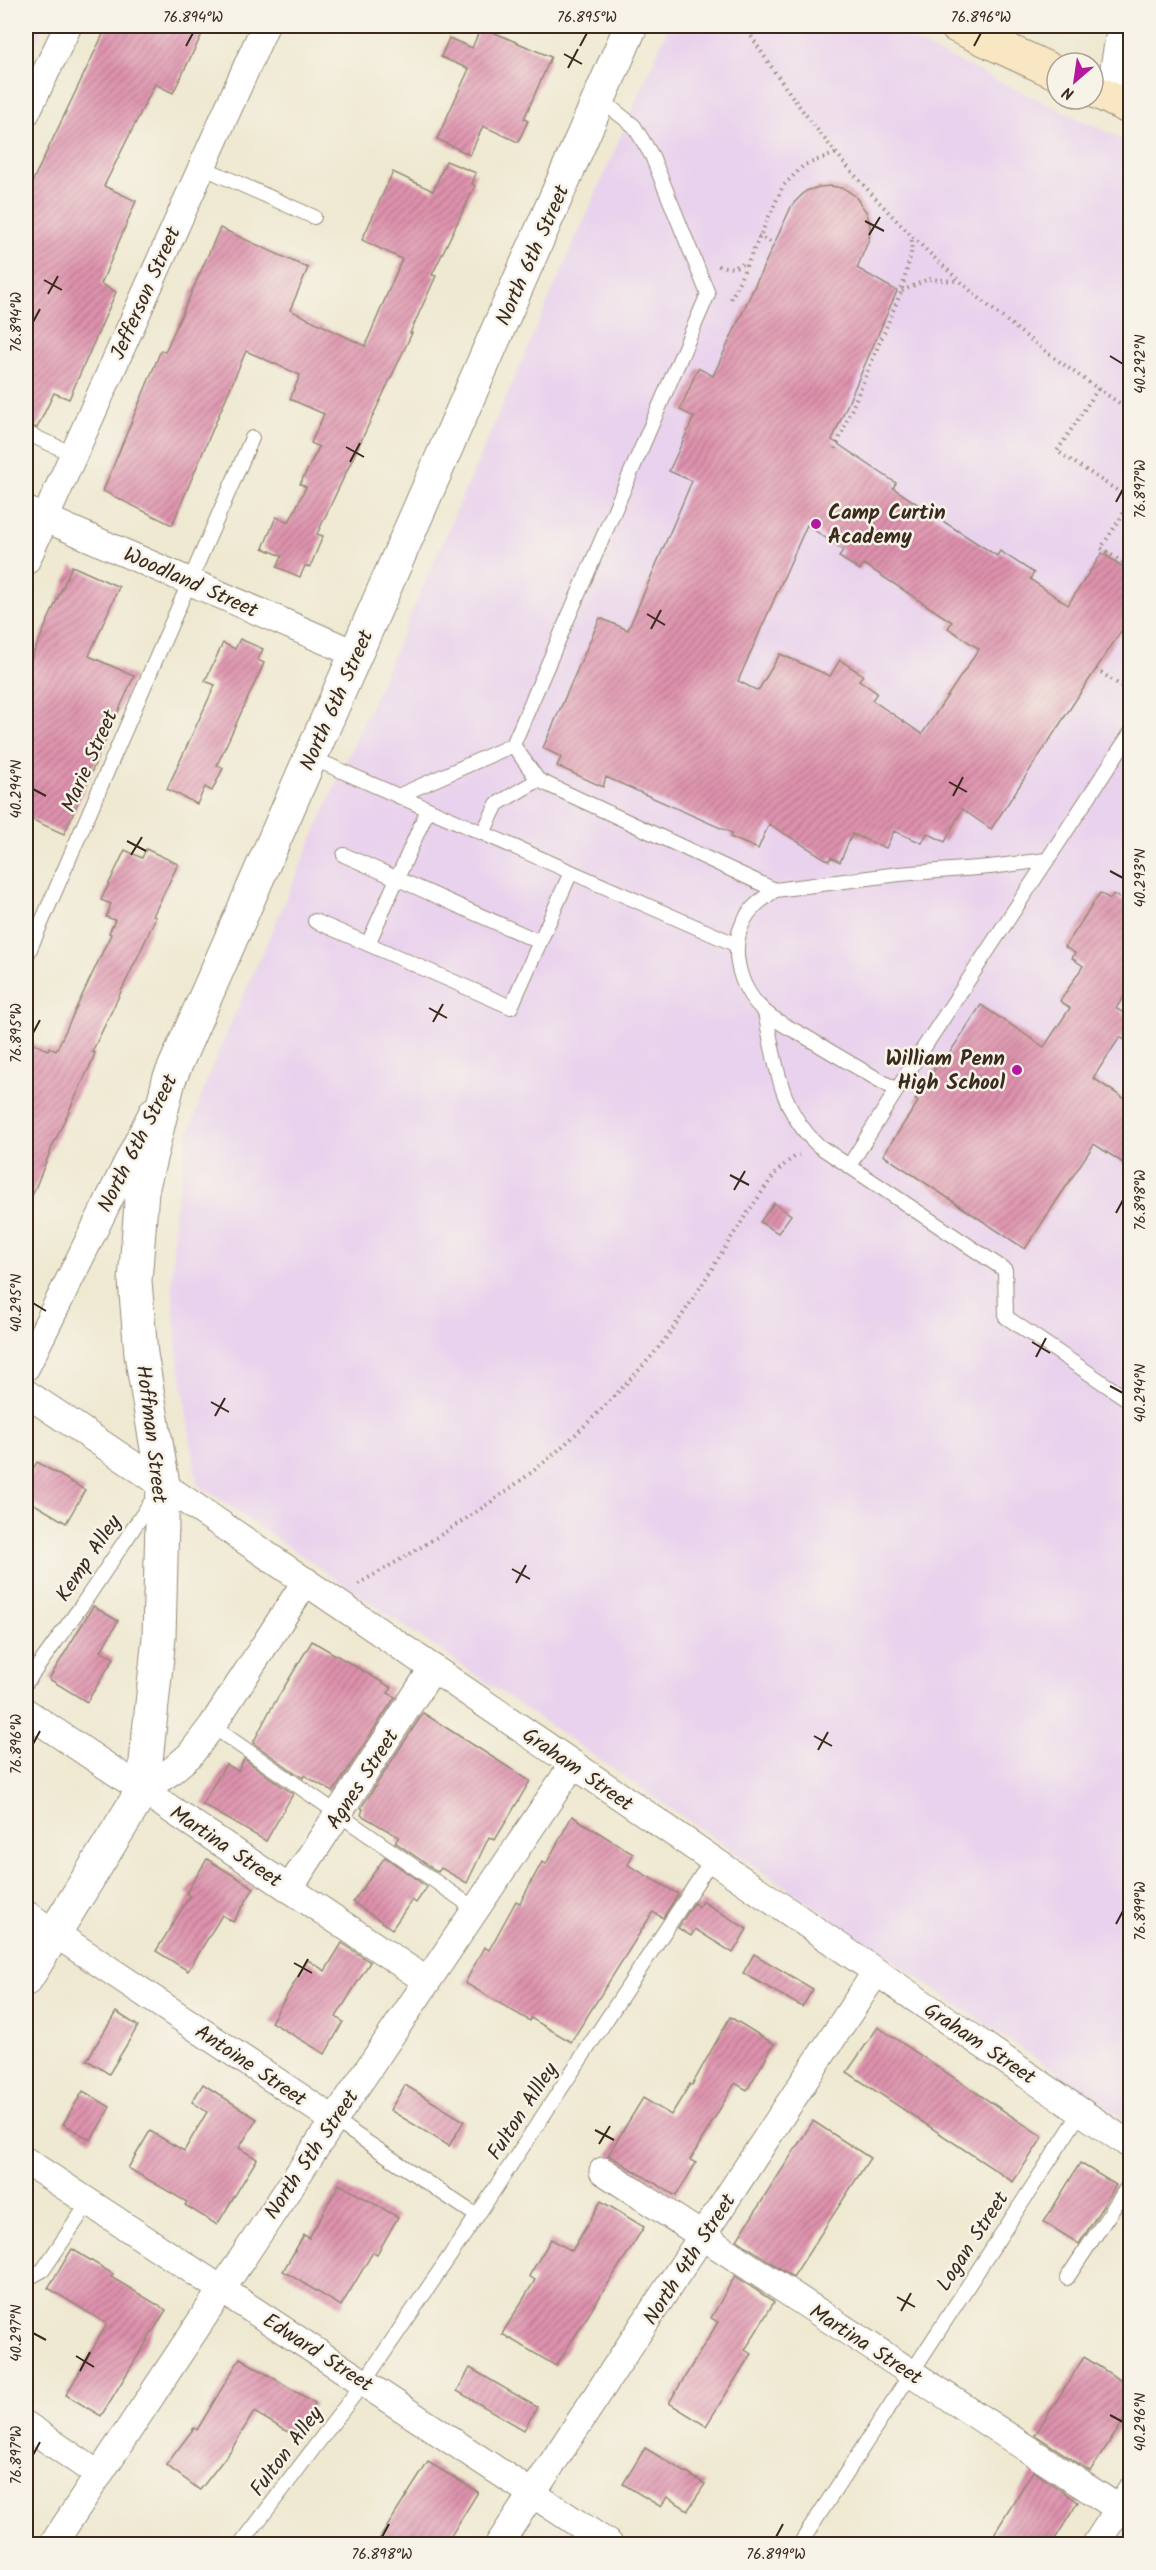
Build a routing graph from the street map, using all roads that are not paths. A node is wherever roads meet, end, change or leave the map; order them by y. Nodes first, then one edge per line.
1 (68, 26) edge
2 (265, 26) edge
3 (632, 26) edge
4 (1121, 26) edge
5 (964, 27) edge
6 (1045, 67) edge
7 (1111, 98) edge
8 (600, 99) junction
9 (26, 113) edge
10 (202, 167) junction
11 (314, 217) dead end
12 (26, 432) edge
13 (252, 438) dead end
14 (73, 454) junction
15 (35, 514) edge
16 (26, 561) edge
17 (190, 582) junction
18 (356, 654) junction
19 (1131, 734) edge
20 (513, 745) junction
21 (310, 757) junction
22 (538, 780) junction
23 (398, 796) junction
24 (428, 809) junction
25 (483, 833) junction
26 (344, 855) dead end
27 (1046, 860) junction
28 (571, 872) junction
29 (397, 879) junction
30 (775, 890) junction
31 (315, 921) dead end
32 (540, 942) junction
33 (368, 944) junction
34 (737, 945) junction
35 (26, 958) edge
36 (765, 1013) junction
37 (169, 1080) junction
38 (897, 1090) junction
39 (849, 1166) junction
40 (26, 1367) edge
41 (26, 1393) edge
42 (1131, 1401) edge
43 (163, 1484) junction
44 (306, 1581) junction
45 (433, 1668) junction
46 (26, 1683) edge
47 (26, 1712) edge
48 (212, 1726) junction
49 (572, 1766) junction
50 (143, 1791) junction
51 (339, 1814) junction
52 (711, 1861) junction
53 (289, 1888) junction
54 (475, 1909) junction
55 (26, 1914) edge
56 (55, 1934) junction
57 (876, 1972) junction
58 (26, 1979) edge
59 (427, 1981) junction
60 (1081, 2112) junction
61 (334, 2120) junction
62 (1131, 2145) edge
63 (26, 2161) edge
64 (603, 2171) dead end
65 (1131, 2183) edge
66 (89, 2202) junction
67 (477, 2216) junction
68 (704, 2237) junction
69 (26, 2272) edge
70 (1067, 2278) dead end
71 (221, 2289) junction
72 (910, 2374) junction
73 (364, 2382) junction
74 (26, 2425) edge
75 (99, 2475) junction
76 (533, 2495) junction
77 (1127, 2506) edge
78 (53, 2544) edge
79 (241, 2544) edge
80 (499, 2544) edge
81 (609, 2544) edge
82 (800, 2544) edge
83 (1096, 2544) edge

1 - 9 street
2 - 10 street, Jefferson Street
3 - 8 street, North 6th Street
4 - 7 street
5 - 6 main road
8 - 18 street, North 6th Street
8 - 20 lane
10 - 11 lane
10 - 14 street, Jefferson Street
12 - 14 lane
13 - 17 lane, Marie Street
14 - 15 street, Jefferson Street
15 - 16 street, Jefferson Street
15 - 17 street, Woodland Street
17 - 18 street, Woodland Street
17 - 35 lane, Marie Street
18 - 21 street, North 6th Street
19 - 27 lane
20 - 22 lane
20 - 23 lane
21 - 23 lane
21 - 37 street, North 6th Street
22 - 25 lane
22 - 30 lane
23 - 24 lane
24 - 25 lane
24 - 29 lane
25 - 28 lane
26 - 29 lane
27 - 30 lane
27 - 38 lane
28 - 32 lane
28 - 34 lane
29 - 32 lane
29 - 33 lane
30 - 34 lane
31 - 33 lane
32 - 33 lane
34 - 36 lane
36 - 38 lane
36 - 39 lane
37 - 40 street, North 6th Street
37 - 43 street, Hoffman Street
38 - 39 lane
39 - 42 lane
41 - 43 street, Graham Street
43 - 44 street, Graham Street
43 - 46 lane, Kemp Alley
43 - 50 street, Hoffman Street
44 - 45 street, Graham Street
44 - 48 street, Hoffman Street
45 - 49 street, Graham Street
45 - 51 street, Agnes Street
47 - 50 street, Martina Street
48 - 50 street, Hoffman Street
48 - 51 lane
49 - 52 street, Graham Street
49 - 54 street, North 5th Street
50 - 53 street, Martina Street
50 - 56 street, Hoffman Street
51 - 53 street, Agnes Street
51 - 54 lane
52 - 57 street, Graham Street
52 - 67 lane, Fulton Allley
53 - 59 street, Martina Street
54 - 59 street, North 5th Street
55 - 56 street, Antoine Street
56 - 58 street, Hoffman Street
56 - 61 street, Antoine Street
57 - 60 street, Graham Street
57 - 68 street, North 4th Street
59 - 61 street, North 5th Street
60 - 62 street, Graham Street
60 - 72 lane, Logan Street
61 - 67 lane, Antoine Street
61 - 71 street, North 5th Street
63 - 66 street, Edward Street
64 - 68 street, Martina Street
65 - 70 lane
66 - 69 lane
66 - 71 street, Edward Street
67 - 73 lane, Fulton Allley
68 - 72 street, Martina Street
68 - 76 street, North 4th Street
71 - 73 street, Edward Street
71 - 75 street, North 5th Street
72 - 77 street, Martina Street
72 - 82 lane, Logan Street
73 - 76 street, Edward Street
73 - 79 lane, Fulton Alley
74 - 75 street
75 - 78 street, North 5th Street
76 - 80 street, North 4th Street
76 - 81 street, Edward Street
77 - 83 street

